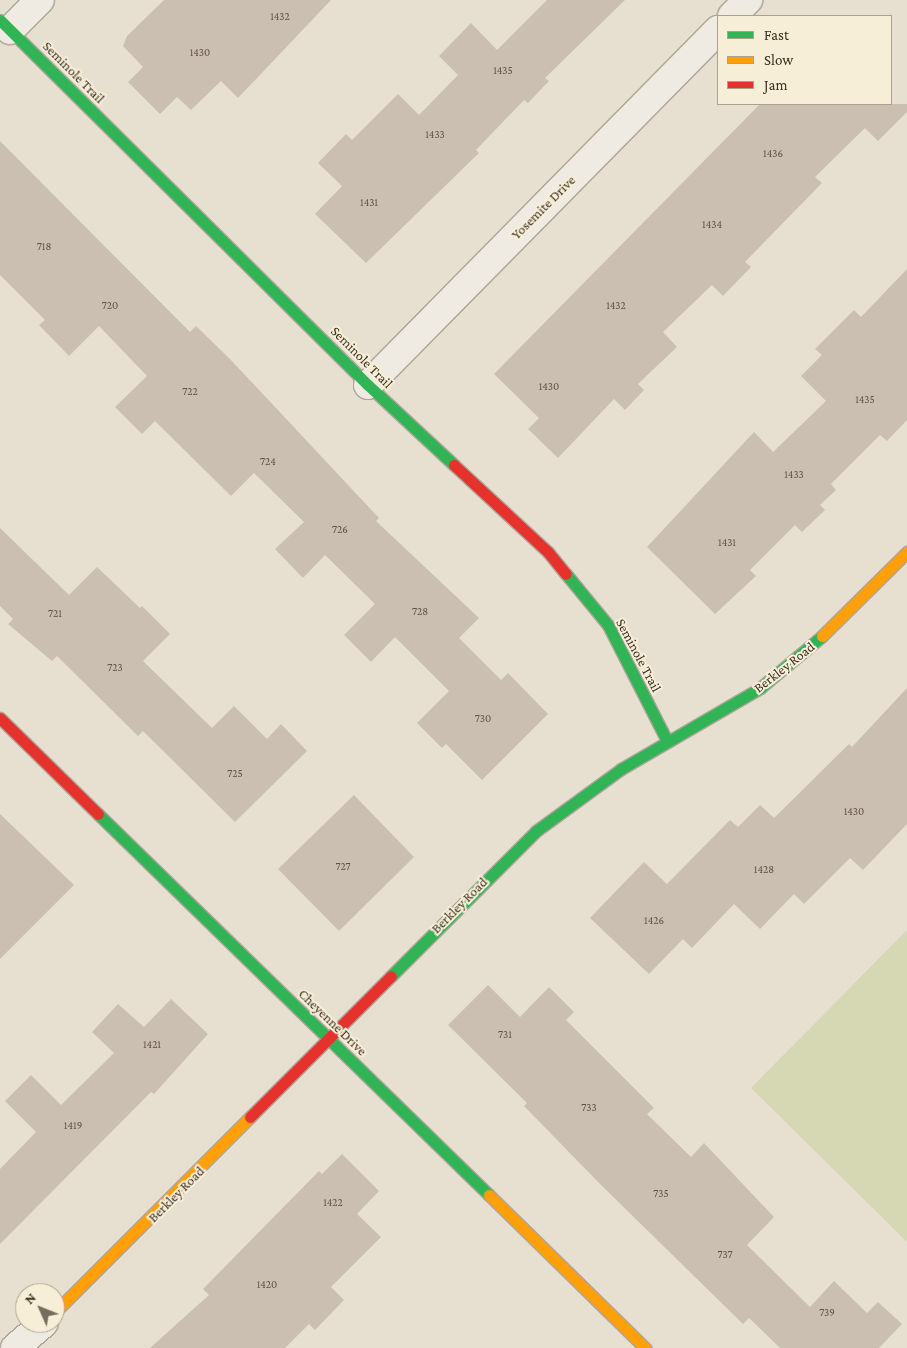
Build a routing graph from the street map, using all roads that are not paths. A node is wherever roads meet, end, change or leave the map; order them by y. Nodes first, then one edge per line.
1 (40, 0) edge
2 (748, 0) edge
3 (733, 15) edge
4 (5, 25) edge
5 (717, 31) edge
6 (368, 385) junction
7 (907, 552) edge
8 (0, 718) edge
9 (667, 740) junction
10 (329, 1040) junction
11 (65, 1302) edge
12 (32, 1333) edge
13 (15, 1348) edge
14 (645, 1348) edge

1 - 4 street
2 - 3 street
4 - 6 street, Seminole Trail
5 - 6 street, Yosemite Drive
6 - 9 street, Seminole Trail
7 - 9 street, Berkley Road
8 - 10 street, Cheyenne Drive
9 - 10 street, Berkley Road
10 - 11 street, Berkley Road
10 - 14 street, Cheyenne Drive
12 - 13 street

